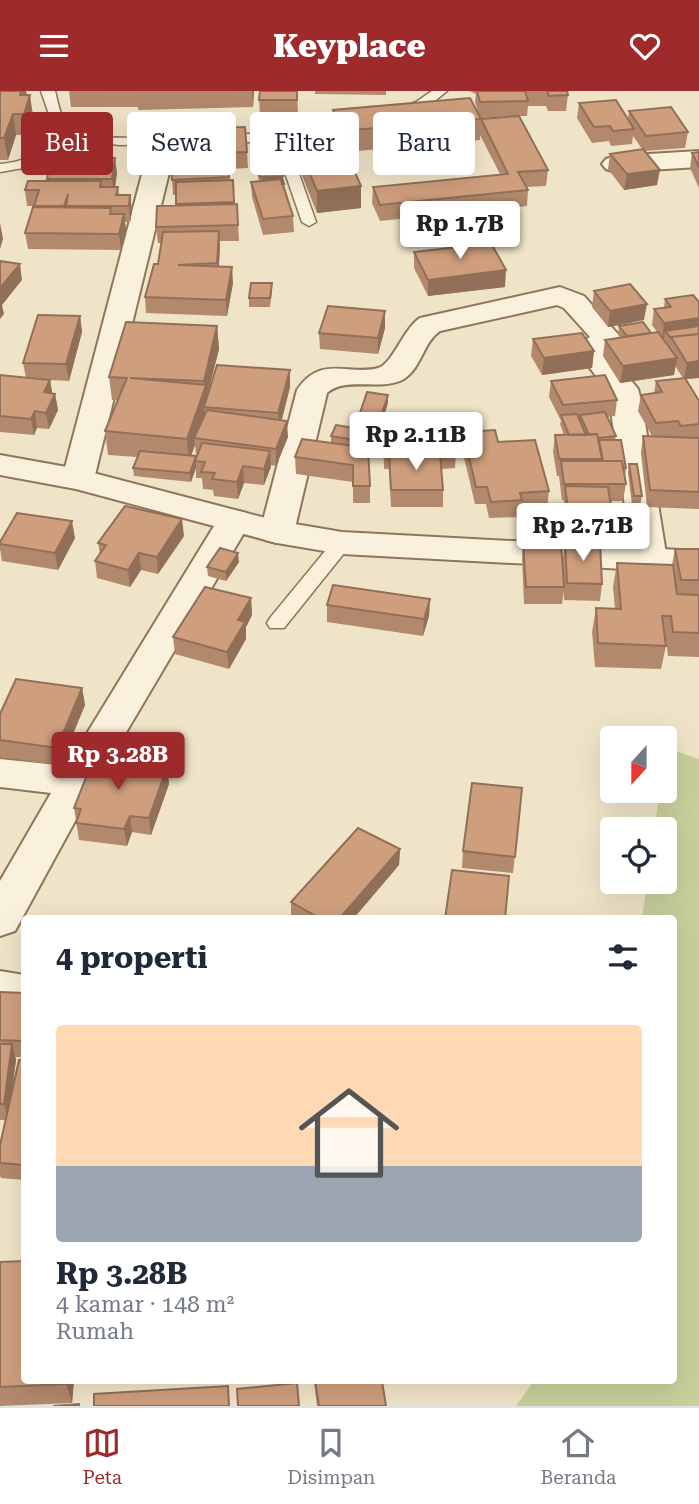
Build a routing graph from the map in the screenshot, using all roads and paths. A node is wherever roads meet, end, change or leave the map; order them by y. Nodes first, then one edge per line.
1 (48, 91) edge
2 (440, 91) edge
3 (56, 112) edge
4 (393, 112) edge
5 (699, 159) edge
6 (615, 164) edge
7 (21, 167) edge
8 (0, 168) edge
9 (174, 175) edge
10 (292, 175) edge
11 (309, 222) dead end
12 (0, 465) edge
13 (78, 479) junction
14 (234, 521) junction
15 (276, 532) junction
16 (342, 543) junction
17 (650, 560) junction
18 (699, 562) edge
19 (277, 623) dead end
20 (0, 773) edge
21 (77, 782) junction
22 (14, 868) edge
23 (0, 919) edge
24 (0, 989) edge
25 (21, 992) edge

1 - 3 lane
2 - 4 lane
5 - 6 street
7 - 8 lane
9 - 13 street
10 - 11 lane
12 - 13 street
13 - 14 street
14 - 15 street
14 - 21 street
15 - 16 street
15 - 17 street
16 - 17 street
16 - 19 lane
17 - 18 street
20 - 21 street
21 - 22 street
22 - 23 street
24 - 25 street

